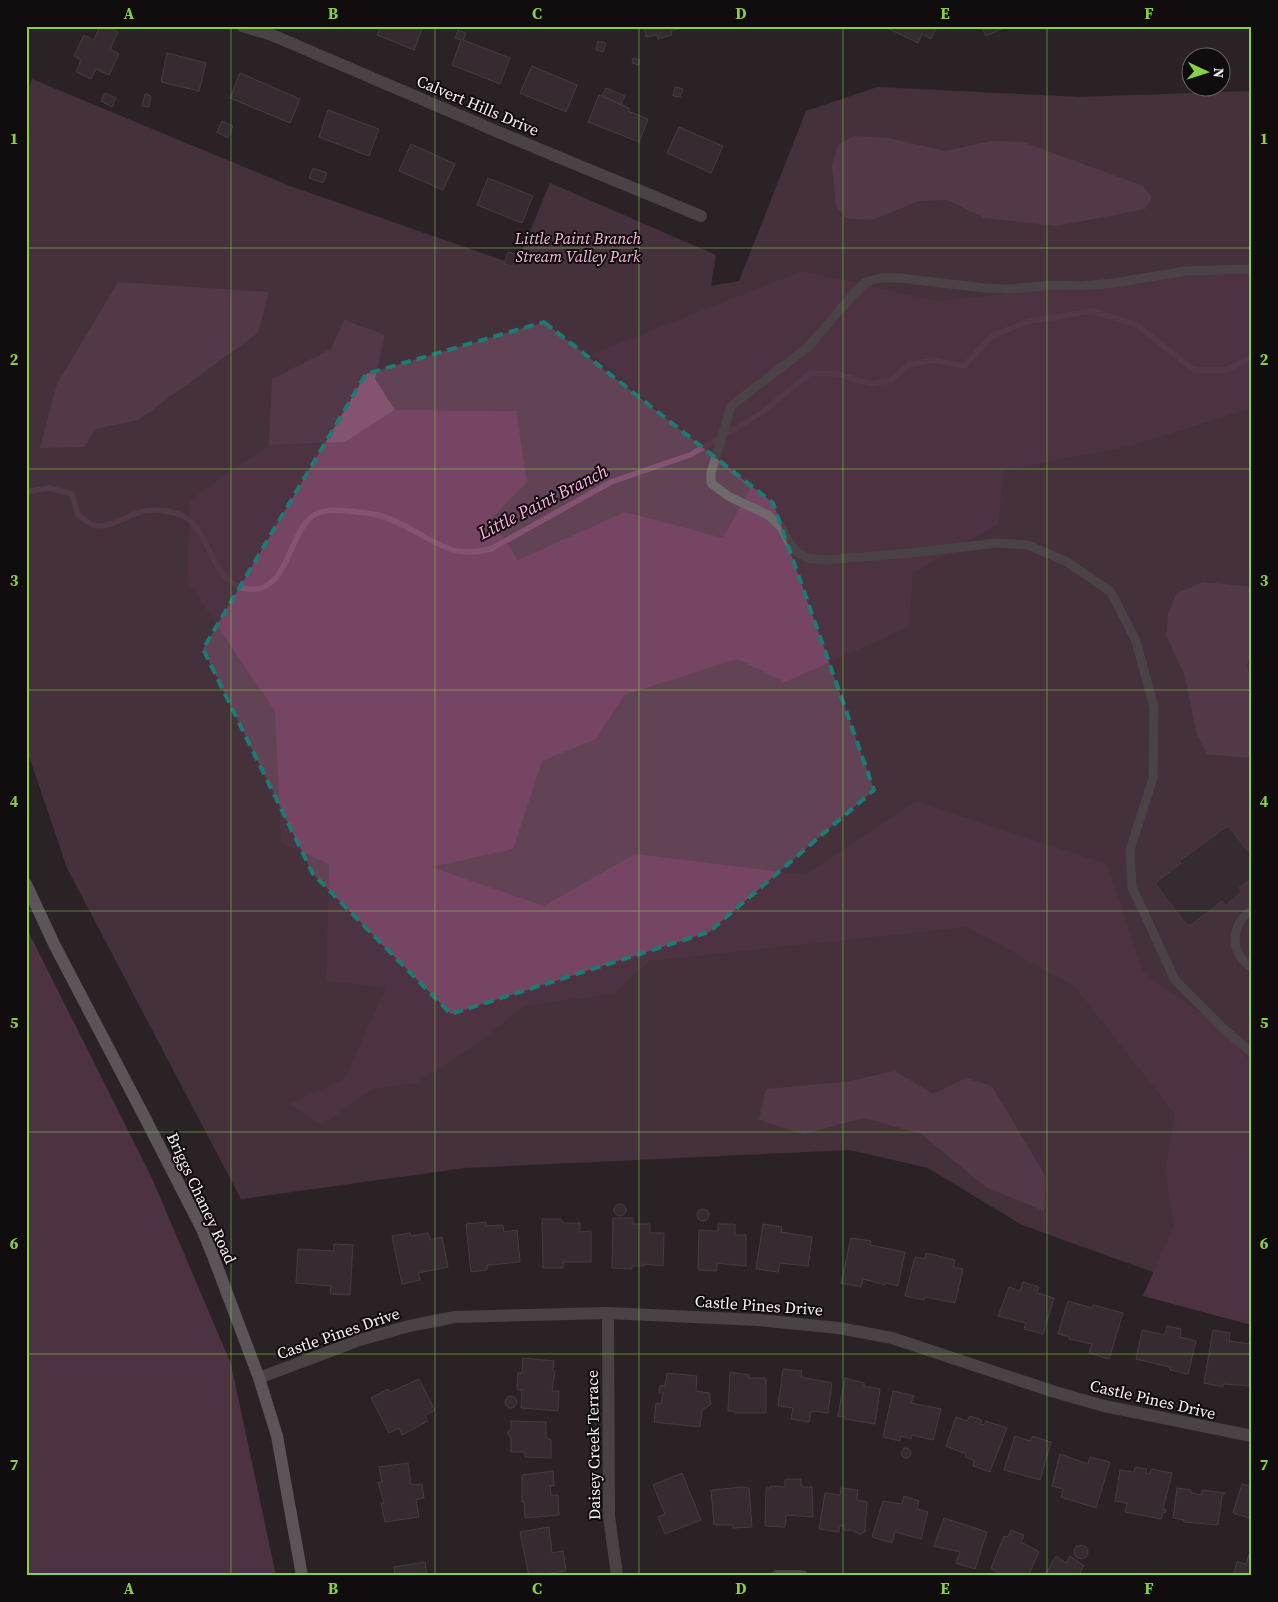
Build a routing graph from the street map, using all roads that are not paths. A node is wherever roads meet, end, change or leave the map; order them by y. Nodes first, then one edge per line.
1 (242, 26) edge
2 (701, 216) dead end
3 (1252, 269) edge
4 (26, 884) edge
5 (1252, 910) edge
6 (1252, 967) edge
7 (1252, 1053) edge
8 (608, 1313) junction
9 (258, 1378) junction
10 (1252, 1436) edge
11 (302, 1576) edge
12 (617, 1576) edge
13 (777, 1576) edge
14 (802, 1576) edge

1 - 2 street, Calvert Hills Drive
3 - 7 lane
4 - 9 main road, Briggs Chaney Road
5 - 6 lane
8 - 9 street, Castle Pines Drive
8 - 10 street, Castle Pines Drive
8 - 12 street, Daisey Creek Terrace
9 - 11 main road, Briggs Chaney Road
13 - 14 street

